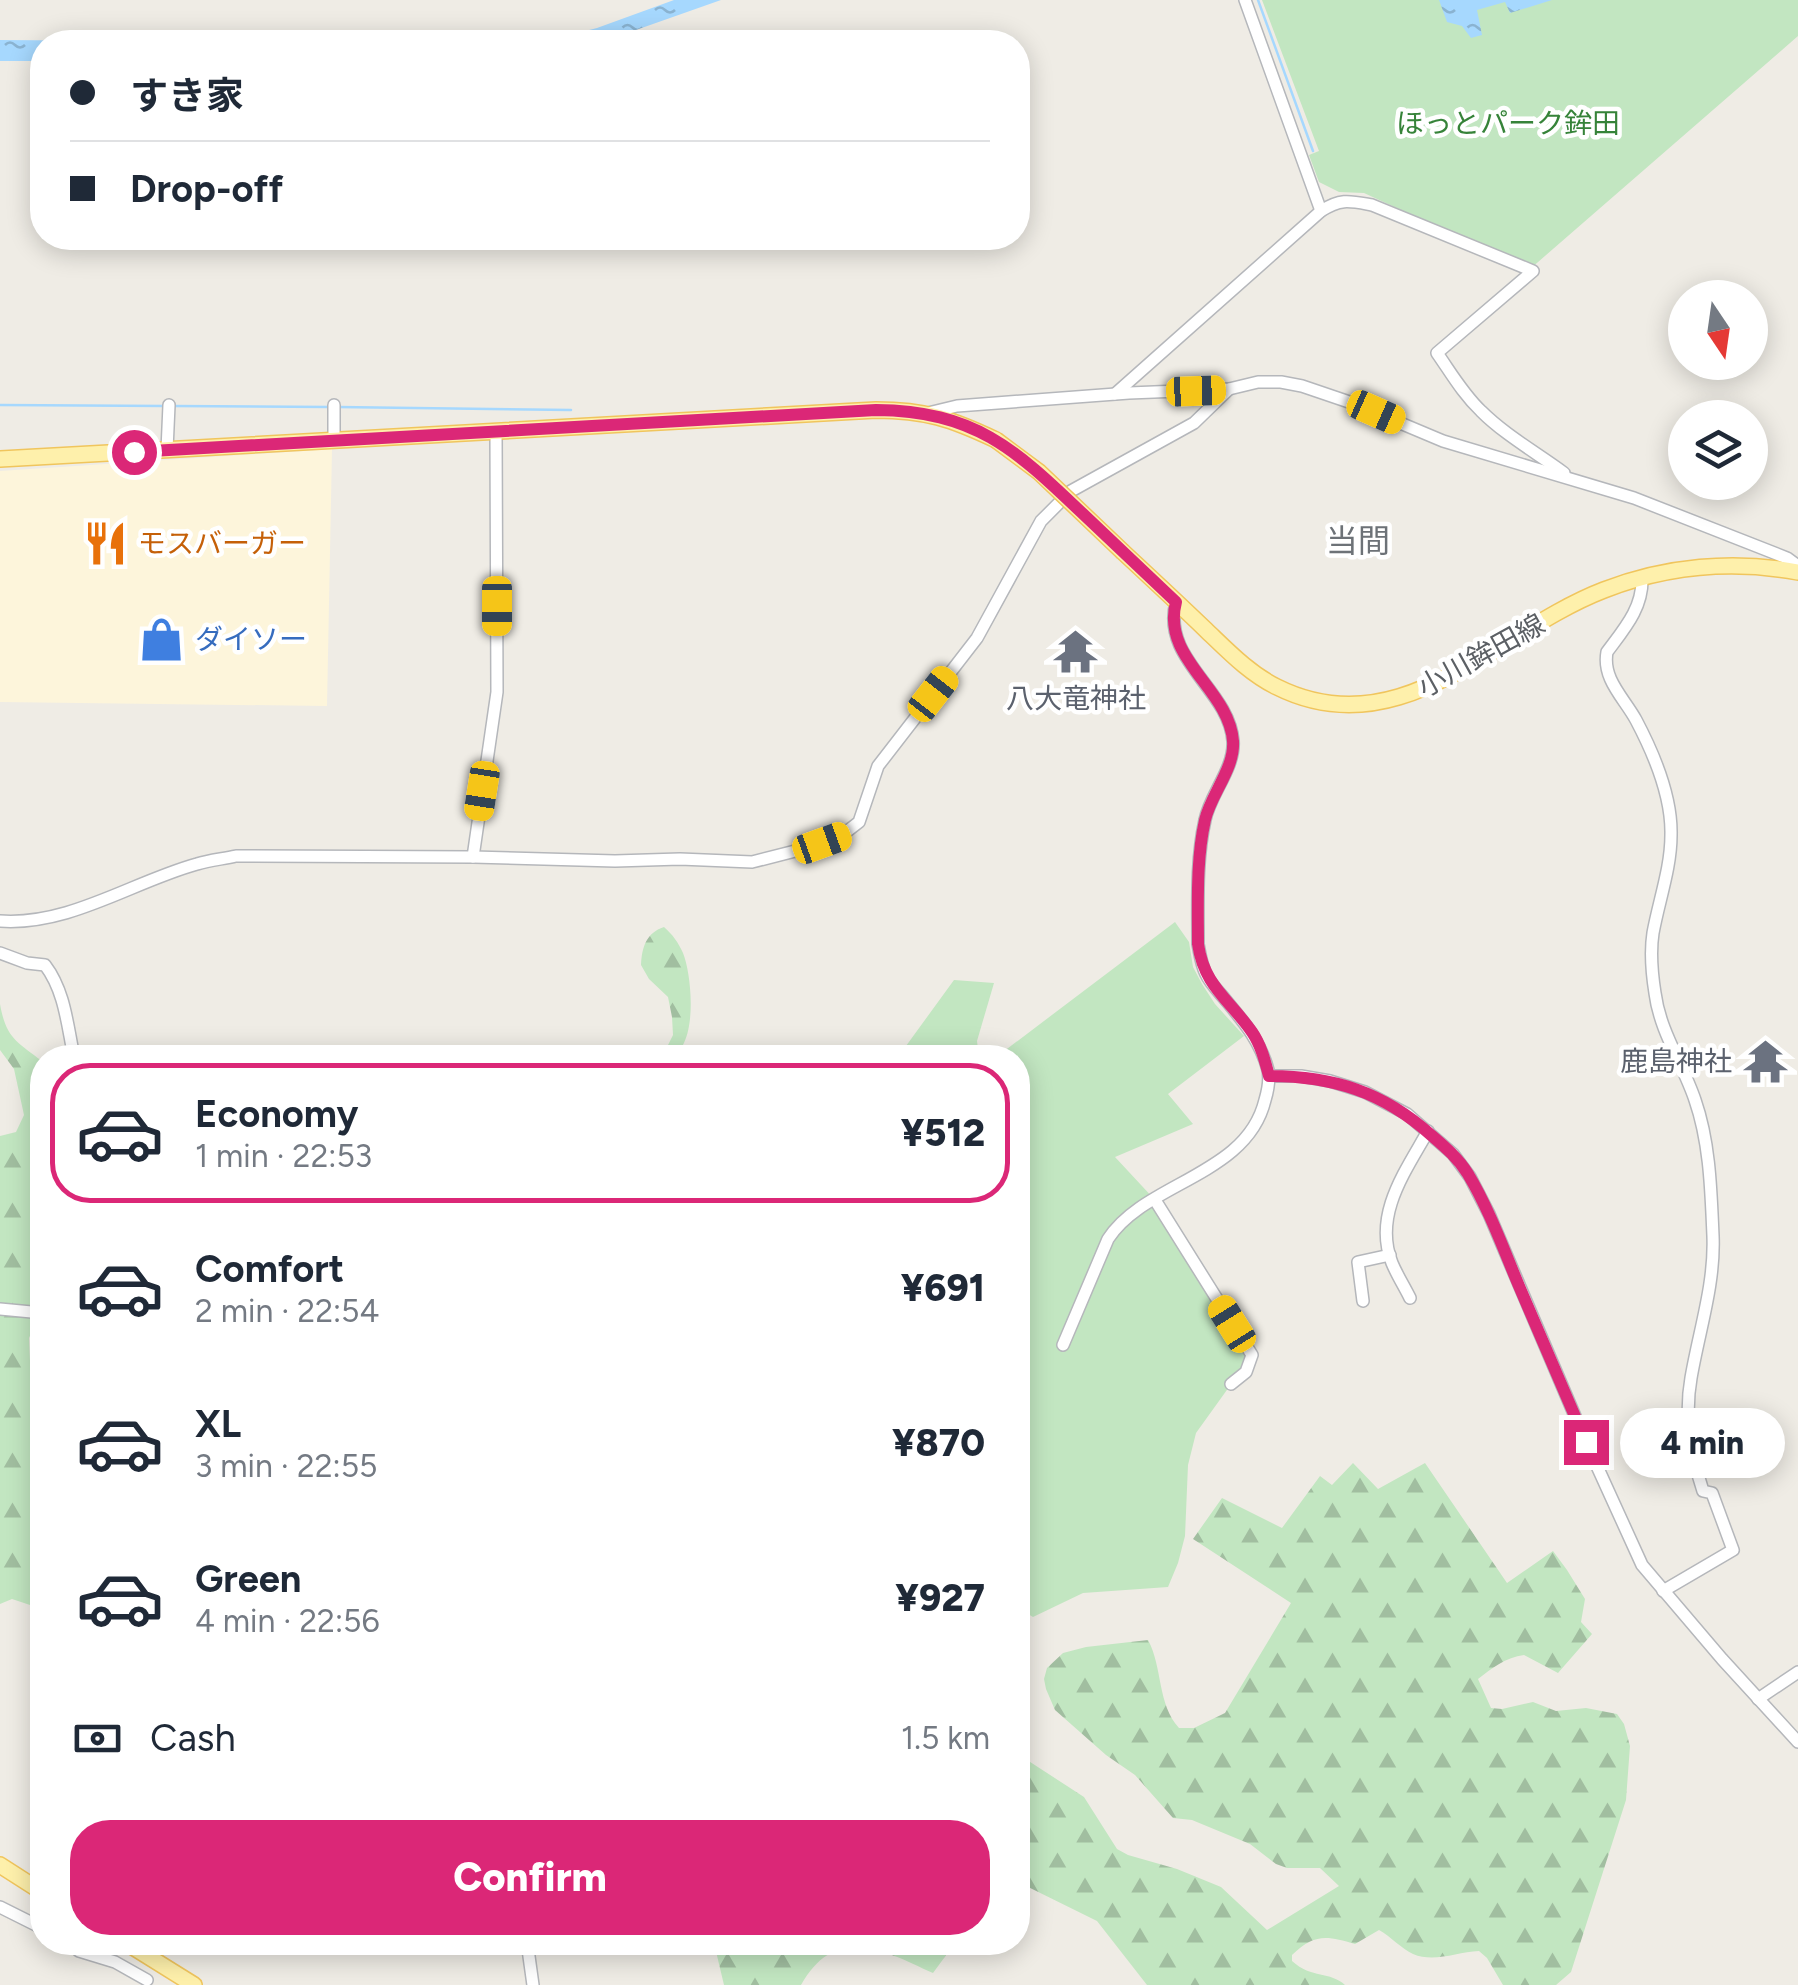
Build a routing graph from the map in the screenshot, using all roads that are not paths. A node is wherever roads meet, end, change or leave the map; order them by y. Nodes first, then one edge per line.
1 (1245, 0) edge
2 (1321, 211) junction
3 (1229, 390) junction
4 (1114, 394) junction
5 (169, 408) dead end
6 (334, 408) dead end
7 (928, 413) junction
8 (496, 431) junction
9 (334, 440) junction
10 (167, 450) junction
11 (0, 459) edge
12 (1565, 477) junction
13 (1798, 569) edge
14 (1642, 578) junction
15 (1176, 602) junction
16 (473, 857) junction
17 (0, 921) edge
18 (0, 953) edge
19 (72, 1045) edge
20 (1269, 1076) junction
21 (1428, 1131) junction
22 (1155, 1200) junction
23 (1390, 1255) junction
24 (1410, 1298) dead end
25 (1364, 1301) dead end
26 (0, 1309) edge
27 (30, 1312) edge
28 (1063, 1344) dead end
29 (1231, 1384) dead end
30 (1663, 1591) junction
31 (1798, 1672) edge
32 (1758, 1698) junction
33 (1798, 1742) edge
34 (0, 1865) edge
35 (30, 1884) edge
36 (0, 1906) edge
37 (30, 1922) edge
38 (94, 1955) edge
39 (146, 1955) edge
40 (529, 1955) edge
41 (162, 1965) junction
42 (149, 1982) edge
43 (194, 1985) edge
44 (533, 1985) edge

1 - 2 street
2 - 4 street
2 - 12 street
3 - 4 street
3 - 12 street
3 - 16 street
4 - 7 street
5 - 10 street
6 - 9 street
7 - 8 main road, 小川鉾田線
7 - 15 main road, 小川鉾田線, bridge
8 - 9 main road, 小川鉾田線
8 - 16 street
9 - 10 main road, 小川鉾田線
10 - 11 main road, 小川鉾田線
12 - 13 street
13 - 14 main road, 小川鉾田線
14 - 15 main road, 小川鉾田線
14 - 30 street
15 - 20 street
16 - 17 street
18 - 19 street
20 - 21 street
20 - 22 street
21 - 23 street
21 - 30 street
22 - 28 street
22 - 29 street
23 - 24 street
23 - 25 street
26 - 27 street
30 - 32 street
31 - 32 street
32 - 33 street
34 - 35 main road
36 - 37 street
38 - 42 street
39 - 41 main road
40 - 44 street
41 - 42 street
41 - 43 main road

